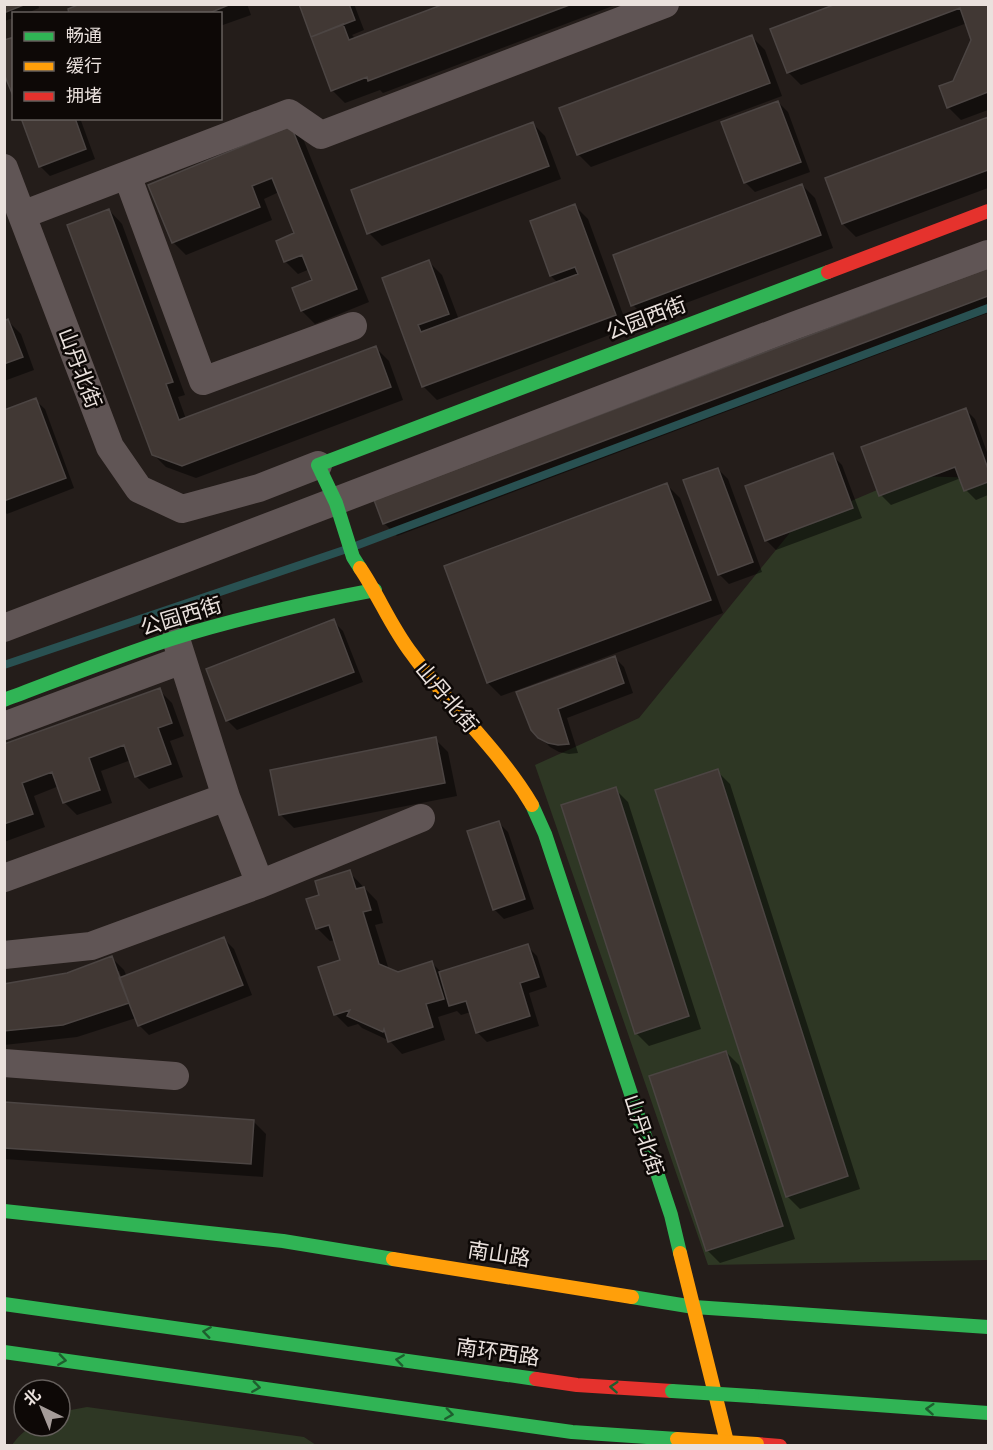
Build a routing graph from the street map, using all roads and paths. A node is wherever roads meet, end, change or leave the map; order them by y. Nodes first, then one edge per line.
1 (665, 4) edge
2 (4, 168) edge
3 (127, 175) junction
4 (988, 211) edge
5 (22, 214) junction
6 (988, 254) edge
7 (353, 326) dead end
8 (318, 465) junction
9 (338, 509) junction
10 (375, 590) junction
11 (4, 627) edge
12 (179, 649) junction
13 (4, 700) edge
14 (4, 726) edge
15 (226, 797) junction
16 (422, 818) dead end
17 (4, 878) edge
18 (260, 884) junction
19 (4, 955) edge
20 (4, 1063) edge
21 (175, 1076) dead end
22 (4, 1211) edge
23 (4, 1304) edge
24 (693, 1307) junction
25 (988, 1327) edge
26 (4, 1352) edge
27 (988, 1413) edge
28 (728, 1446) edge
29 (780, 1446) edge

1 - 3 street
2 - 5 street, 山丹北街
3 - 5 street
3 - 7 street
4 - 8 main road, 公园西街
5 - 8 street, 山丹北街
6 - 9 street
8 - 9 main road, 山丹北街
9 - 10 main road, 山丹北街
9 - 11 street
10 - 12 main road, 公园西街
10 - 24 main road, 山丹北街
12 - 13 main road, 公园西街
12 - 14 street
12 - 15 street
15 - 17 street
15 - 18 street
16 - 18 street
18 - 19 street
20 - 21 street
22 - 24 main road, 南山路
27 -> 23 main road, 南环西路, bridge
24 - 25 main road, 南山路
24 - 28 main road, 山丹北街
26 -> 29 main road, bridge

